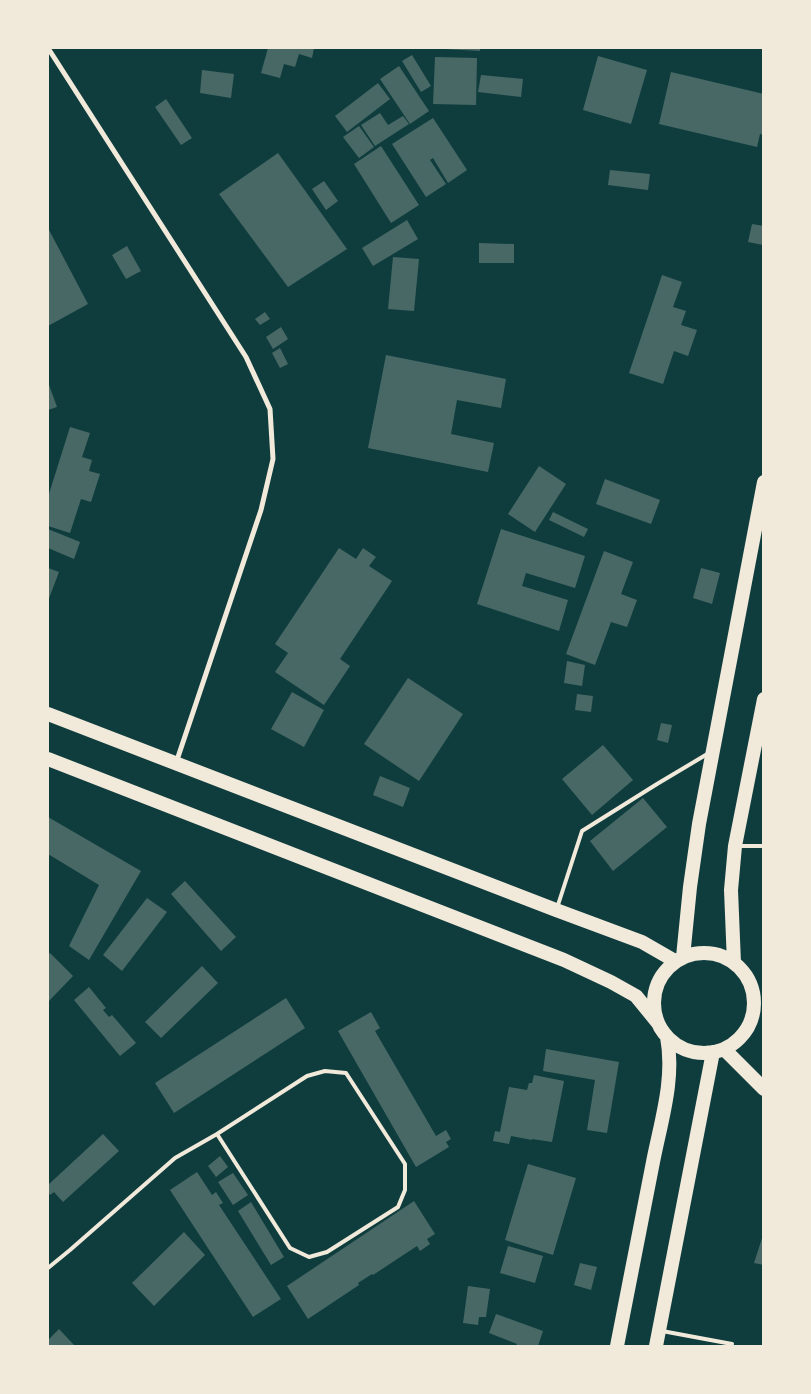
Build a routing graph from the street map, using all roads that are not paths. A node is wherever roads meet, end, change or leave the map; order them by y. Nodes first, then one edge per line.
1 (48, 48) edge
2 (764, 482) edge
3 (763, 705) edge
4 (48, 714) edge
5 (713, 751) junction
6 (48, 759) edge
7 (176, 764) junction
8 (735, 846) junction
9 (764, 846) edge
10 (556, 910) junction
11 (679, 959) junction
12 (734, 963) junction
13 (749, 981) junction
14 (764, 988) edge
15 (658, 1023) junction
16 (667, 1037) junction
17 (719, 1050) junction
18 (764, 1089) edge
19 (217, 1134) junction
20 (48, 1268) edge
21 (660, 1331) junction
22 (732, 1344) dead end
23 (617, 1346) edge
24 (656, 1346) edge

1 - 7 street
2 - 5 highway
3 - 8 highway
4 - 7 highway
5 - 10 lane
5 - 11 highway
6 - 15 highway
7 - 10 highway
8 - 9 lane
8 - 12 highway
10 - 11 highway
11 - 12 highway
11 - 15 highway
12 - 13 highway
13 - 14 highway
13 - 17 highway
15 - 16 highway
16 - 17 highway
16 - 23 highway
17 - 18 highway
17 - 21 highway
19 - 19 lane
19 - 20 lane
21 - 22 lane
21 - 24 highway

